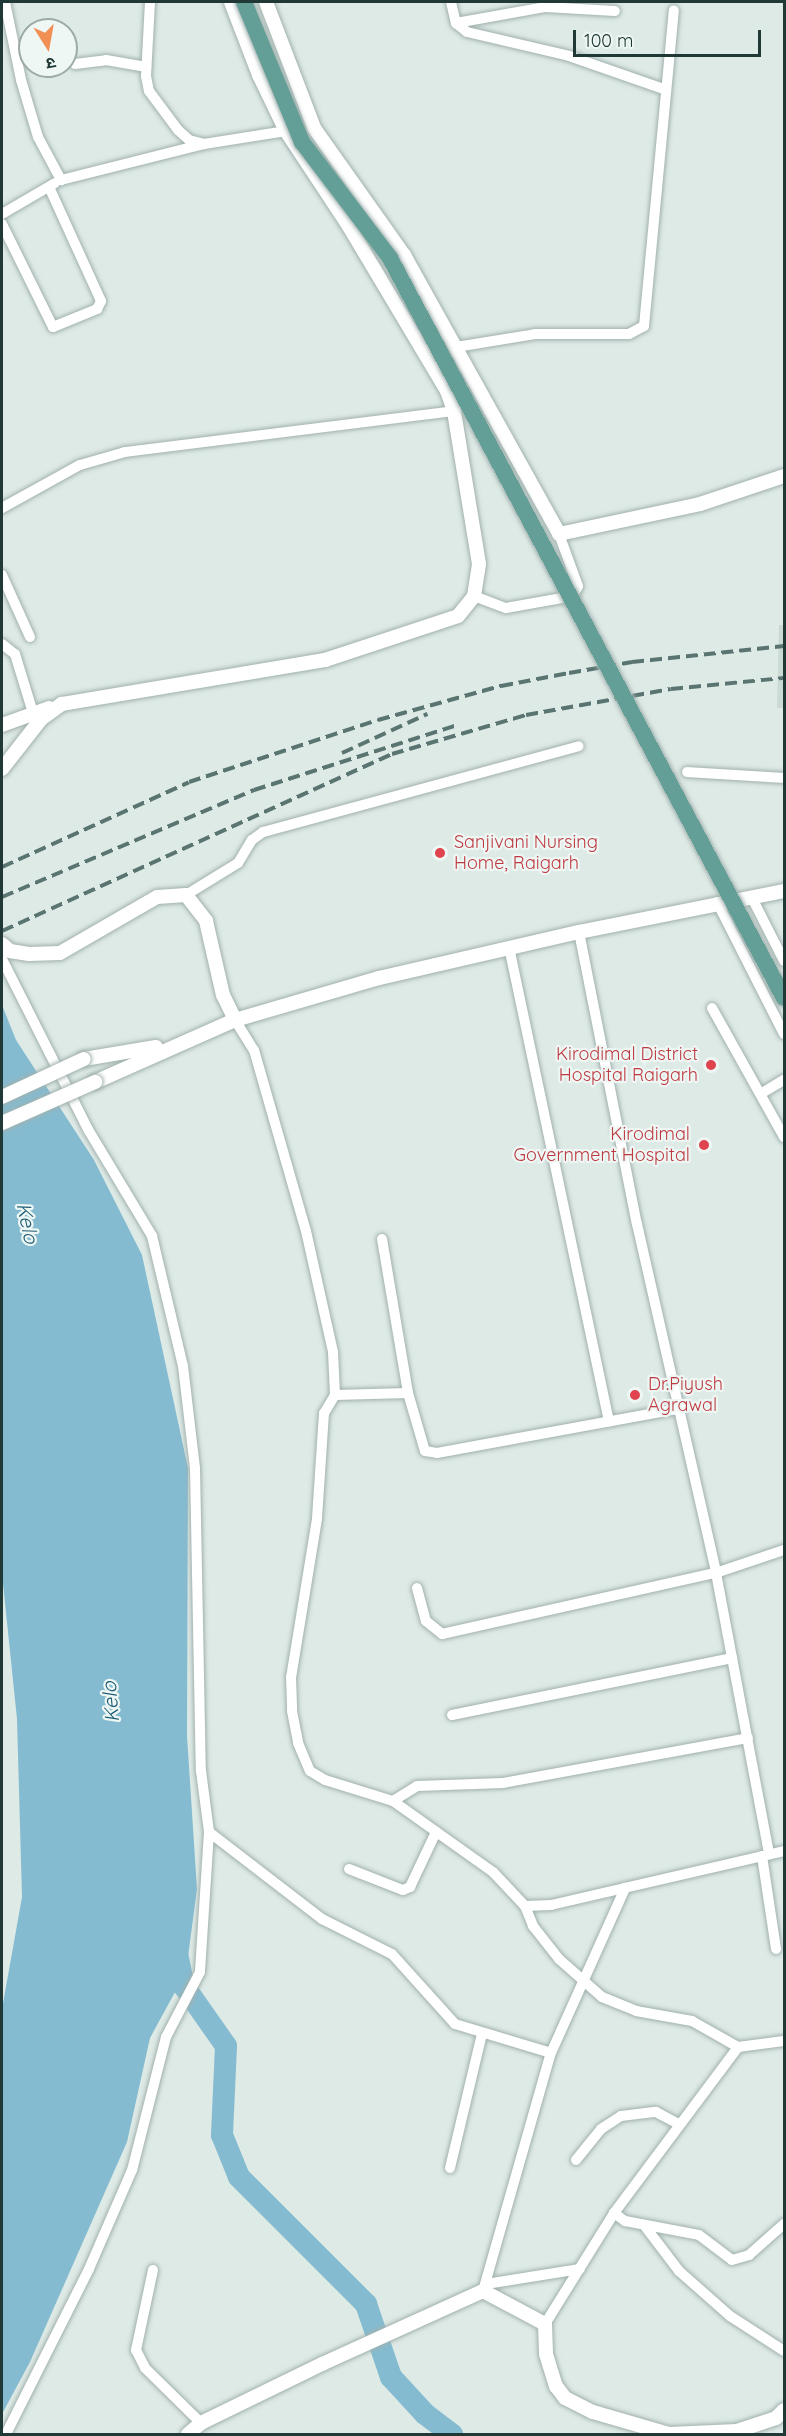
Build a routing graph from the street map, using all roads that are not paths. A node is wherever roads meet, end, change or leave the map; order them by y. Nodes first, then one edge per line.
1 (5, 2) edge
2 (150, 2) edge
3 (231, 2) edge
4 (244, 2) edge
5 (266, 2) edge
6 (451, 2) edge
7 (674, 10) dead end
8 (615, 11) dead end
9 (456, 23) junction
10 (78, 64) edge
11 (146, 67) junction
12 (664, 89) junction
13 (286, 131) junction
14 (204, 144) junction
15 (61, 180) junction
16 (49, 187) junction
17 (2, 214) edge
18 (2, 224) edge
19 (456, 347) junction
20 (454, 411) junction
21 (784, 476) edge
22 (2, 508) edge
23 (559, 534) junction
24 (2, 575) edge
25 (474, 596) junction
26 (30, 637) dead end
27 (2, 644) edge
28 (62, 704) junction
29 (33, 713) junction
30 (2, 725) edge
31 (579, 746) dead end
32 (2, 769) edge
33 (687, 772) dead end
34 (784, 778) edge
35 (784, 891) edge
36 (186, 895) junction
37 (751, 896) junction
38 (717, 902) junction
39 (579, 932) junction
40 (2, 944) edge
41 (509, 947) junction
42 (2, 959) edge
43 (784, 961) edge
44 (784, 998) edge
45 (712, 1008) dead end
46 (235, 1020) junction
47 (784, 1034) edge
48 (173, 1044) junction
49 (784, 1080) edge
50 (762, 1093) junction
51 (2, 1097) edge
52 (2, 1123) edge
53 (784, 1137) edge
54 (381, 1239) dead end
55 (408, 1393) junction
56 (335, 1395) junction
57 (681, 1408) junction
58 (609, 1422) junction
59 (784, 1550) edge
60 (716, 1573) junction
61 (417, 1588) dead end
62 (732, 1659) junction
63 (452, 1715) dead end
64 (748, 1738) junction
65 (393, 1801) junction
66 (209, 1832) junction
67 (436, 1832) junction
68 (784, 1851) edge
69 (765, 1855) junction
70 (350, 1869) dead end
71 (625, 1888) junction
72 (525, 1906) junction
73 (776, 1949) dead end
74 (582, 1982) junction
75 (482, 2034) junction
76 (784, 2041) edge
77 (738, 2047) junction
78 (551, 2053) junction
79 (680, 2125) junction
80 (576, 2160) dead end
81 (450, 2168) dead end
82 (614, 2213) junction
83 (784, 2224) edge
84 (644, 2225) junction
85 (580, 2269) junction
86 (153, 2270) dead end
87 (485, 2288) junction
88 (544, 2324) junction
89 (784, 2351) edge
90 (784, 2410) edge
91 (201, 2423) junction
92 (737, 2433) edge
93 (6, 2434) edge
94 (188, 2434) edge

1 - 15 street
2 - 11 street
3 - 13 street
4 - 44 main road, bridge
5 - 19 street
6 - 9 street
7 - 12 street
8 - 9 street
9 - 12 street
10 - 11 street
11 - 14 street
12 - 19 street
13 - 14 street
13 - 20 street
14 - 15 street
15 - 16 street
16 - 17 street
16 - 18 street
19 - 23 street
20 - 22 street
20 - 25 street
21 - 23 street
23 - 25 street
24 - 26 street
25 - 28 street
27 - 29 street
28 - 29 street
28 - 32 street
29 - 30 street
31 - 36 street
33 - 34 street
35 - 37 street
36 - 40 street
36 - 46 street
37 - 38 street
37 - 43 street
38 - 39 street
38 - 47 street
39 - 41 street
39 - 57 street
41 - 46 street
41 - 58 street
42 - 66 street
45 - 50 street
46 - 48 street
46 - 56 street
48 - 51 street, bridge
48 - 52 street, bridge
49 - 50 street
50 - 53 street
54 - 55 street
55 - 56 street
55 - 58 street
56 - 65 street
57 - 58 street
57 - 60 street
59 - 60 street
60 - 61 street
60 - 62 street
62 - 63 street
62 - 64 street
64 - 65 street
64 - 69 street
65 - 67 street
66 - 75 street
66 - 93 street
67 - 70 street
67 - 72 street
68 - 69 street
69 - 71 street
69 - 73 street
71 - 72 street
71 - 74 street
72 - 74 street
74 - 77 street
74 - 78 street
75 - 78 street
75 - 81 street
76 - 77 street
77 - 79 street
78 - 87 street
79 - 80 street
79 - 82 street
82 - 84 street
82 - 85 street
83 - 84 street
84 - 89 street
85 - 87 street
85 - 88 street
86 - 91 street
87 - 88 street
87 - 91 street
88 - 92 street
90 - 92 street
91 - 94 street

